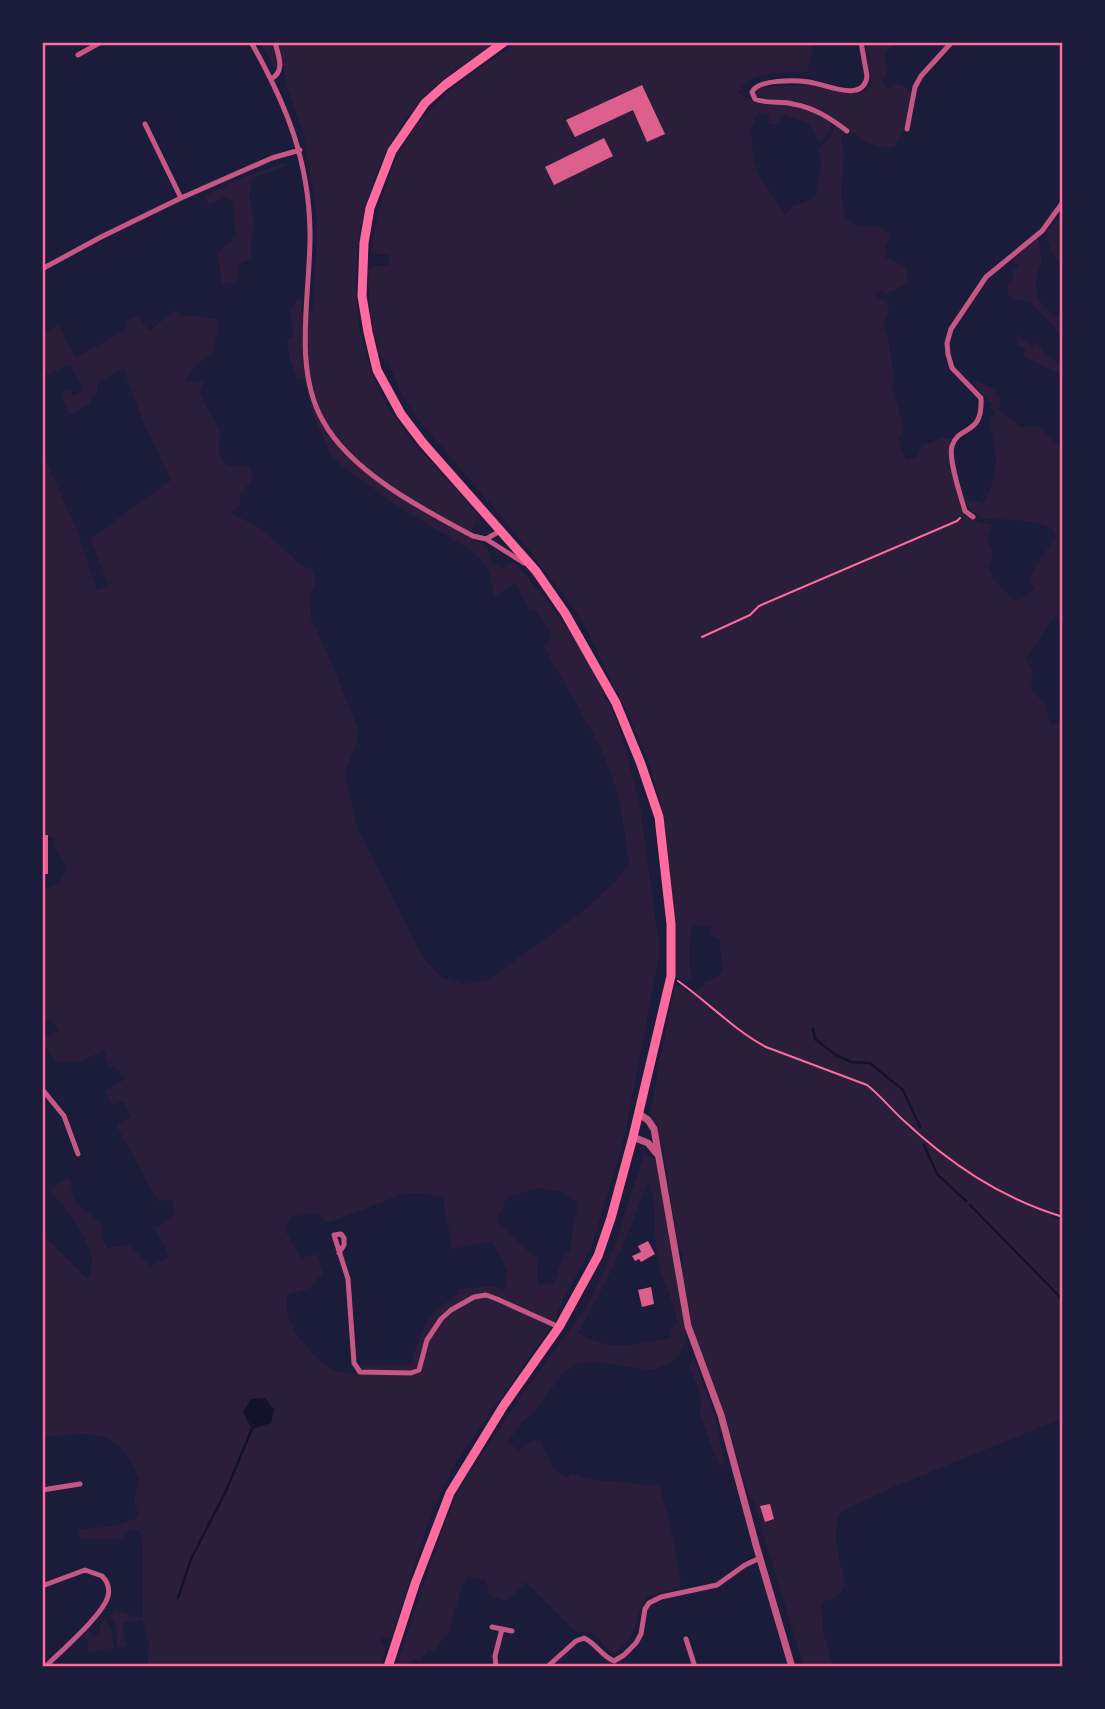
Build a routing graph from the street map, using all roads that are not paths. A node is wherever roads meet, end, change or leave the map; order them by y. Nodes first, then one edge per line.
1 (101, 42) edge
2 (251, 42) edge
3 (275, 42) edge
4 (504, 42) edge
5 (862, 42) edge
6 (952, 42) edge
7 (78, 55) dead end
8 (271, 79) junction
9 (145, 124) dead end
10 (907, 128) dead end
11 (847, 131) dead end
12 (300, 150) junction
13 (42, 196) edge
14 (181, 198) junction
15 (1063, 202) edge
16 (42, 211) edge
17 (42, 269) edge
18 (973, 517) dead end
19 (500, 531) junction
20 (486, 539) junction
21 (536, 571) junction
22 (42, 1089) edge
23 (639, 1114) junction
24 (633, 1137) junction
25 (78, 1154) dead end
26 (660, 1157) junction
27 (340, 1253) dead end
28 (559, 1327) junction
29 (80, 1484) dead end
30 (42, 1490) edge
31 (760, 1559) junction
32 (42, 1586) edge
33 (492, 1627) dead end
34 (502, 1629) junction
35 (512, 1631) dead end
36 (686, 1639) dead end
37 (45, 1667) edge
38 (388, 1667) edge
39 (496, 1667) edge
40 (547, 1667) edge
41 (695, 1667) edge
42 (792, 1667) edge

1 - 7 street
2 - 8 street
3 - 8 street
4 - 19 highway
5 - 11 street
6 - 10 street
8 - 12 street
9 - 14 street
12 - 14 street
12 - 20 street
13 - 16 street
14 - 17 street
15 - 18 street
19 - 20 street
19 - 21 highway
20 - 21 street
21 - 23 highway
22 - 25 street
23 - 24 highway
23 - 26 street
24 - 26 street
24 - 28 highway
26 - 31 street
27 - 28 street
28 - 38 highway
29 - 30 street
31 - 40 street
31 - 42 street
32 - 37 street
33 - 34 street
34 - 35 street
34 - 39 street
36 - 41 street

